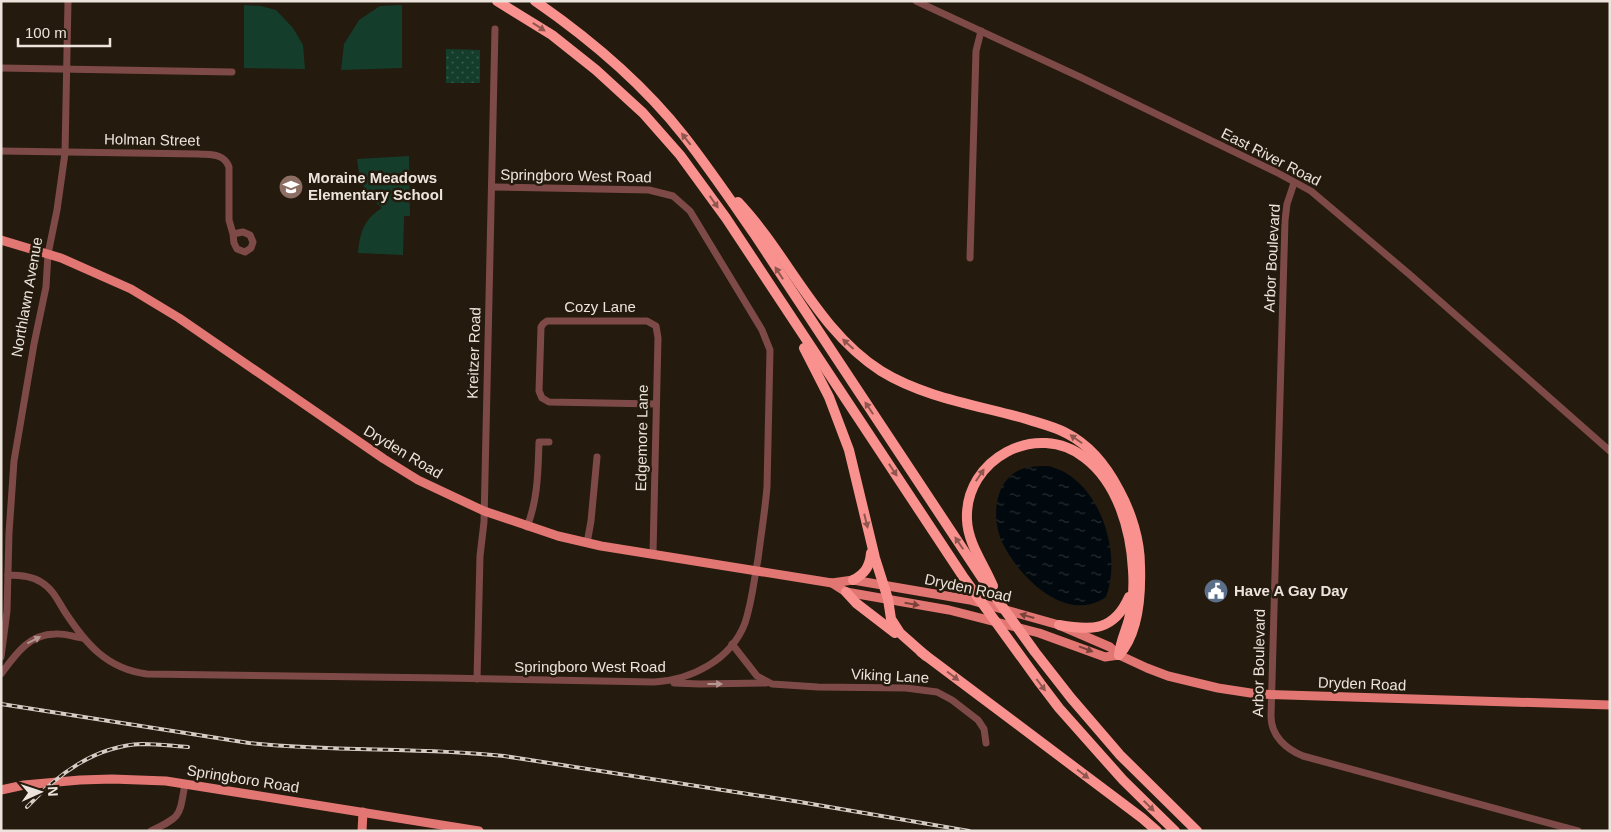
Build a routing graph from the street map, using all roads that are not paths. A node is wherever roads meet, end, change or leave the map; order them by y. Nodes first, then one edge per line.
1 (68, 1) edge
2 (497, 1) edge
3 (535, 1) edge
4 (916, 1) edge
5 (495, 29) dead end
6 (981, 31) junction
7 (1, 68) edge
8 (67, 70) junction
9 (232, 72) dead end
10 (1, 151) edge
11 (65, 153) junction
12 (716, 179) junction
13 (1294, 183) junction
14 (492, 187) junction
15 (233, 234) dead end
16 (1, 240) edge
17 (48, 254) junction
18 (970, 258) dead end
19 (778, 298) junction
20 (655, 325) joint
21 (656, 404) junction
22 (549, 442) dead end
23 (1610, 451) edge
24 (597, 457) dead end
25 (484, 511) junction
26 (527, 527) junction
27 (871, 539) junction
28 (587, 543) junction
29 (653, 553) junction
30 (756, 570) junction
31 (8, 575) junction
32 (853, 580) junction
33 (832, 583) junction
34 (990, 584) junction
35 (883, 586) junction
36 (1133, 587) junction
37 (846, 592) junction
38 (888, 600) junction
39 (1059, 625) junction
40 (82, 638) junction
41 (732, 644) junction
42 (1119, 655) junction
43 (926, 656) junction
44 (1, 657) edge
45 (1, 674) edge
46 (477, 679) junction
47 (666, 682) junction
48 (768, 683) junction
49 (1272, 694) junction
50 (1610, 705) edge
51 (986, 742) dead end
52 (186, 784) junction
53 (2, 790) edge
54 (363, 812) junction
55 (151, 831) edge
56 (362, 831) edge
57 (479, 831) edge
58 (1157, 831) edge
59 (1175, 831) edge
60 (1196, 831) edge
61 (1578, 831) edge

1 - 8 street, Northlawn Avenue
2 -> 19 highway
12 -> 3 highway
4 - 6 street, East River Road
5 - 14 street, Kreitzer Road
6 - 13 street, East River Road
6 - 18 street
7 - 8 street
8 - 9 street
8 - 11 street, Northlawn Avenue
10 - 11 street, Holman Street
11 - 15 street, Holman Street
11 - 17 street, Northlawn Avenue
34 -> 12 highway
42 -> 12 highway
13 - 23 street, East River Road
13 - 49 street, Arbor Boulevard
14 - 25 street, Kreitzer Road
14 - 30 street, Springboro West Road
16 - 17 main road, Dryden Road
17 - 25 main road, Dryden Road
17 - 31 street, Northlawn Avenue
19 -> 27 highway
19 -> 59 highway
20 - 21 street, Edgemore Lane
20 - 21 street, Cozy Lane
21 - 29 street, Edgemore Lane
22 - 26 street
24 - 28 street
25 - 26 main road, Dryden Road
25 - 46 street, Kreitzer Road
26 - 28 main road, Dryden Road
27 - 32 highway
27 - 35 highway
28 - 29 main road, Dryden Road
29 - 30 main road, Dryden Road
30 - 33 main road, Dryden Road
30 - 41 street, Springboro West Road
31 - 40 street, Springboro West Road
31 - 44 street, Northlawn Avenue
32 - 33 main road, Dryden Road
32 - 35 main road, Dryden Road
33 - 37 main road, Dryden Road
34 -> 36 highway
34 - 60 highway
35 - 38 highway
39 -> 35 main road, Dryden Road
36 - 39 highway
36 - 42 highway
37 - 38 main road, Dryden Road
37 - 43 highway
38 -> 42 main road, Dryden Road
38 - 43 highway
39 - 42 main road, Dryden Road
45 -> 40 street
40 - 46 street, Springboro West Road
41 - 47 street, Springboro West Road
41 - 48 street
42 - 49 main road, Dryden Road
43 -> 58 highway
46 - 47 street, Springboro West Road
47 -> 48 street, Viking Lane
48 - 51 street, Viking Lane
49 - 50 main road, Dryden Road
49 - 61 street, Arbor Boulevard
52 - 53 main road, Springboro Road
52 - 54 main road, Springboro Road
52 - 55 street
54 - 56 main road
54 - 57 main road, Springboro Road

